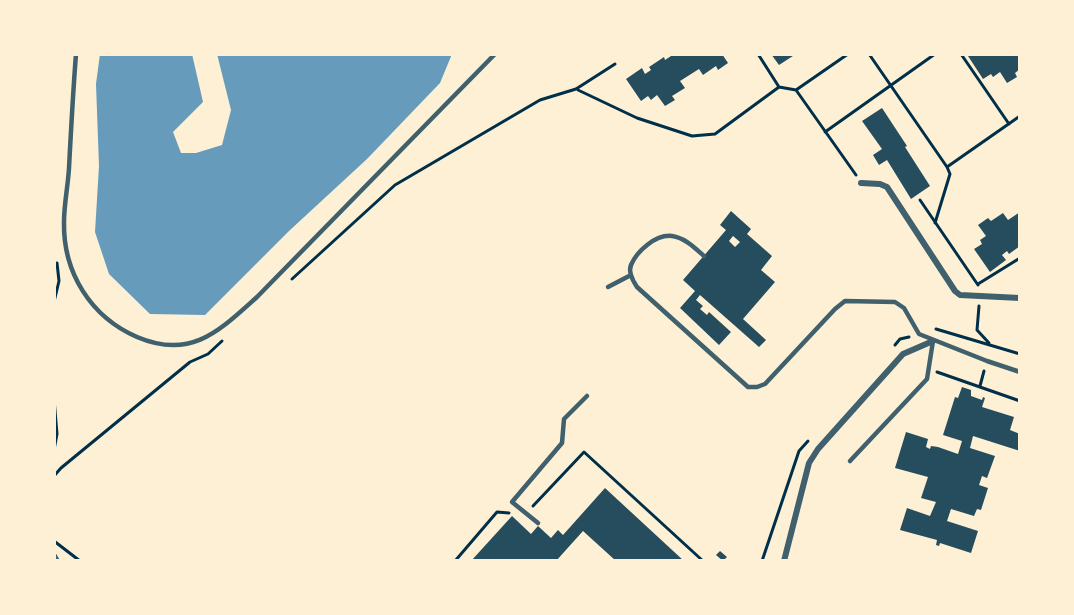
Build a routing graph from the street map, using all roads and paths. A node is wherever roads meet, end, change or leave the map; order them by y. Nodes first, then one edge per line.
1 (76, 54) edge
2 (495, 54) edge
3 (758, 54) edge
4 (848, 54) edge
5 (869, 54) edge
6 (935, 54) edge
7 (961, 54) edge
8 (615, 64) dead end
9 (891, 86) junction
10 (779, 87) junction
11 (576, 89) junction
12 (796, 90) junction
13 (1020, 116) edge
14 (1008, 124) junction
15 (825, 132) junction
16 (947, 167) junction
17 (861, 183) joint
18 (920, 200) dead end
19 (935, 223) junction
20 (704, 256) dead end
21 (1020, 258) edge
22 (57, 260) dead end
23 (631, 275) junction
24 (291, 280) dead end
25 (978, 284) junction
26 (608, 287) dead end
27 (980, 297) junction
28 (1020, 298) edge
29 (54, 302) edge
30 (224, 339) dead end
31 (933, 341) junction
32 (990, 352) dead end
33 (985, 367) dead end
34 (934, 371) dead end
35 (1020, 372) edge
36 (980, 386) junction
37 (586, 396) dead end
38 (54, 399) edge
39 (1020, 400) edge
40 (54, 450) edge
41 (850, 461) dead end
42 (54, 476) edge
43 (526, 514) junction
44 (538, 523) dead end
45 (54, 541) edge
46 (54, 556) edge
47 (57, 561) edge
48 (80, 561) edge
49 (455, 561) edge
50 (703, 561) edge
51 (784, 561) edge

1 - 2 lane
3 - 10 path
4 - 12 path
5 - 9 path
6 - 9 path
7 - 14 path
8 - 11 path
9 - 15 path
9 - 16 path
10 - 11 path
10 - 12 path
11 - 24 path
12 - 15 path
13 - 14 path
14 - 16 path
15 - 17 path
16 - 19 path
17 - 27 street
18 - 19 path
19 - 25 path
20 - 23 lane
21 - 25 path
22 - 29 path
23 - 26 lane
23 - 31 lane
25 - 27 path
27 - 28 street
27 - 32 path
30 - 42 path
31 - 35 lane
31 - 41 lane
31 - 51 street
33 - 36 path
34 - 36 path
36 - 39 path
37 - 43 lane
38 - 40 path
43 - 44 lane
43 - 49 path
43 - 50 path
45 - 48 path
46 - 47 street

